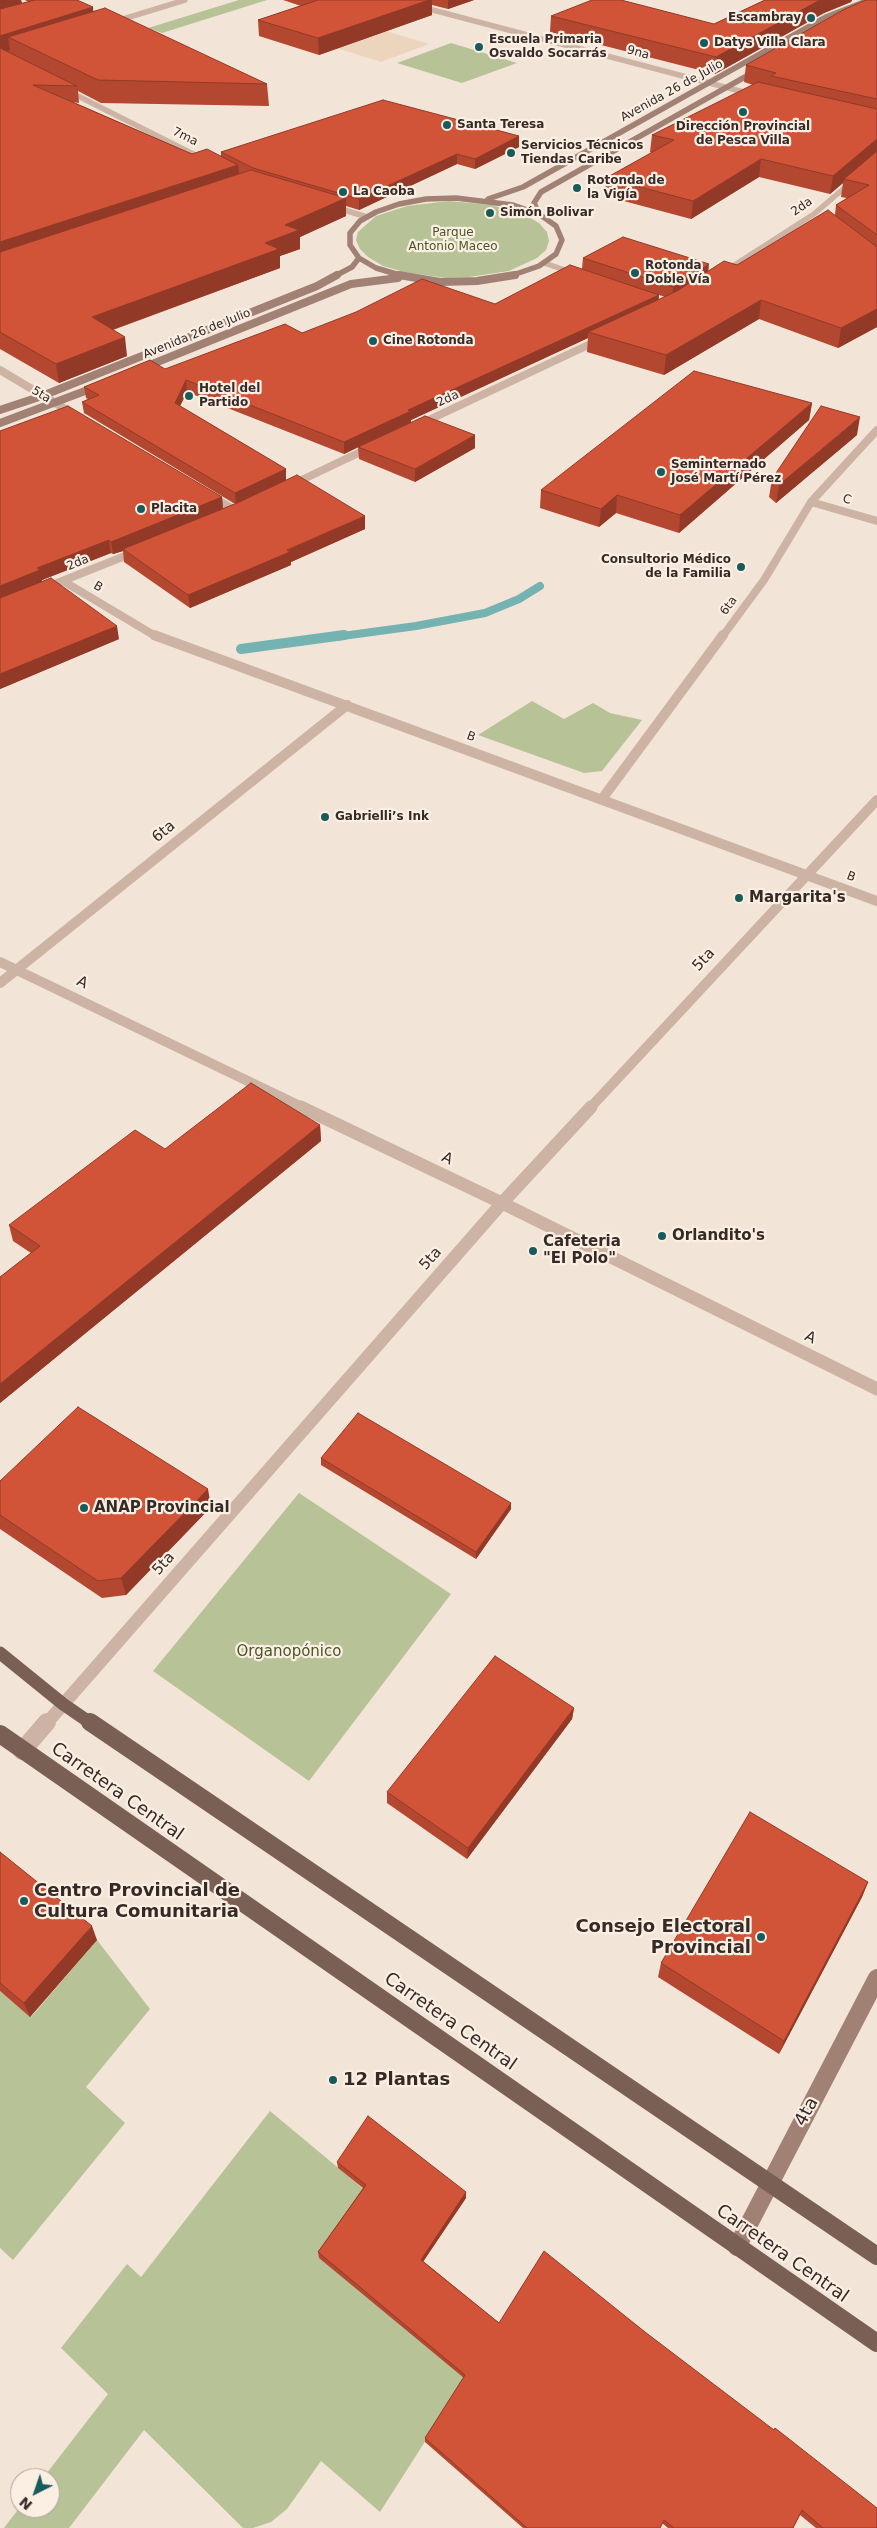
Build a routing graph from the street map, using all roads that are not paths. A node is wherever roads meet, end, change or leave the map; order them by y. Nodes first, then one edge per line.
1 (185, 0) edge
2 (394, 0) edge
3 (855, 0) edge
4 (866, 1) edge
5 (876, 5) edge
6 (867, 9) edge
7 (102, 26) edge
8 (769, 63) edge
9 (709, 84) junction
10 (61, 88) edge
11 (726, 88) junction
12 (761, 96) edge
13 (877, 160) edge
14 (212, 163) edge
15 (485, 200) junction
16 (319, 203) edge
17 (538, 214) junction
18 (814, 214) junction
19 (367, 217) junction
20 (822, 220) edge
21 (359, 258) junction
22 (544, 263) junction
23 (581, 275) edge
24 (406, 277) junction
25 (714, 278) edge
26 (610, 335) edge
27 (0, 370) edge
28 (133, 372) edge
29 (107, 383) edge
30 (42, 396) junction
31 (56, 404) junction
32 (0, 410) edge
33 (84, 420) edge
34 (0, 423) edge
35 (877, 430) edge
36 (406, 431) edge
37 (379, 444) edge
38 (281, 490) edge
39 (204, 492) edge
40 (811, 502) junction
41 (245, 506) edge
42 (236, 511) junction
43 (227, 514) edge
44 (877, 521) edge
45 (145, 548) edge
46 (63, 581) junction
47 (36, 592) edge
48 (347, 705) junction
49 (602, 799) junction
50 (877, 800) edge
51 (806, 874) junction
52 (877, 901) edge
53 (0, 962) edge
54 (16, 970) junction
55 (0, 983) edge
56 (502, 1203) junction
57 (877, 1390) edge
58 (0, 1653) edge
59 (64, 1704) junction
60 (0, 1734) edge
61 (0, 1743) edge
62 (22, 1750) junction
63 (877, 1978) edge
64 (770, 2183) junction
65 (737, 2247) junction
66 (877, 2256) edge
67 (877, 2343) edge

1 - 7 street
2 - 9 street, 9na
3 - 4 street
4 - 5 street
4 - 9 main road, Avenida 26 de Julio
5 - 6 main road
8 - 11 main road, Avenida 26 de Julio
9 - 11 street, 9na
9 - 15 main road, Avenida 26 de Julio
10 - 14 street, 7ma
11 - 12 street, 9na
11 - 17 main road, Avenida 26 de Julio
13 - 18 street, 2da
15 - 17 main road
15 - 19 main road
16 - 19 street
17 - 22 main road
18 - 20 street
18 - 25 street, 2da
19 - 21 main road
21 - 24 main road
21 - 30 main road, Avenida 26 de Julio
22 - 23 street
22 - 24 main road
24 - 28 main road, Avenida 26 de Julio
26 - 36 street, 2da
27 - 30 street, 5ta
29 - 31 main road
30 - 31 street, 5ta
30 - 32 main road, Avenida 26 de Julio
31 - 33 street, 5ta
31 - 34 main road
35 - 40 street, 6ta
37 - 38 street
39 - 42 street
40 - 44 street, C
40 - 49 street, 6ta
41 - 42 street
42 - 43 street
45 - 46 street, 2da
46 - 47 street, 2da
46 - 48 street, B
48 - 49 street, B
48 - 54 street, 6ta
49 - 51 street, B
50 - 51 street, 5ta
51 - 52 street, B
51 - 56 street, 5ta
53 - 54 street, A
54 - 55 street, 6ta
54 - 56 street, A
56 - 57 street, A
56 - 59 street, 5ta
58 - 59 main road
59 - 62 street, 5ta
59 - 64 main road
60 - 62 main road, Carretera Central
61 - 62 main road
62 - 65 main road, Carretera Central
63 - 64 main road, 4ta
64 - 65 main road, 4ta
64 - 66 main road
65 - 67 main road, Carretera Central

